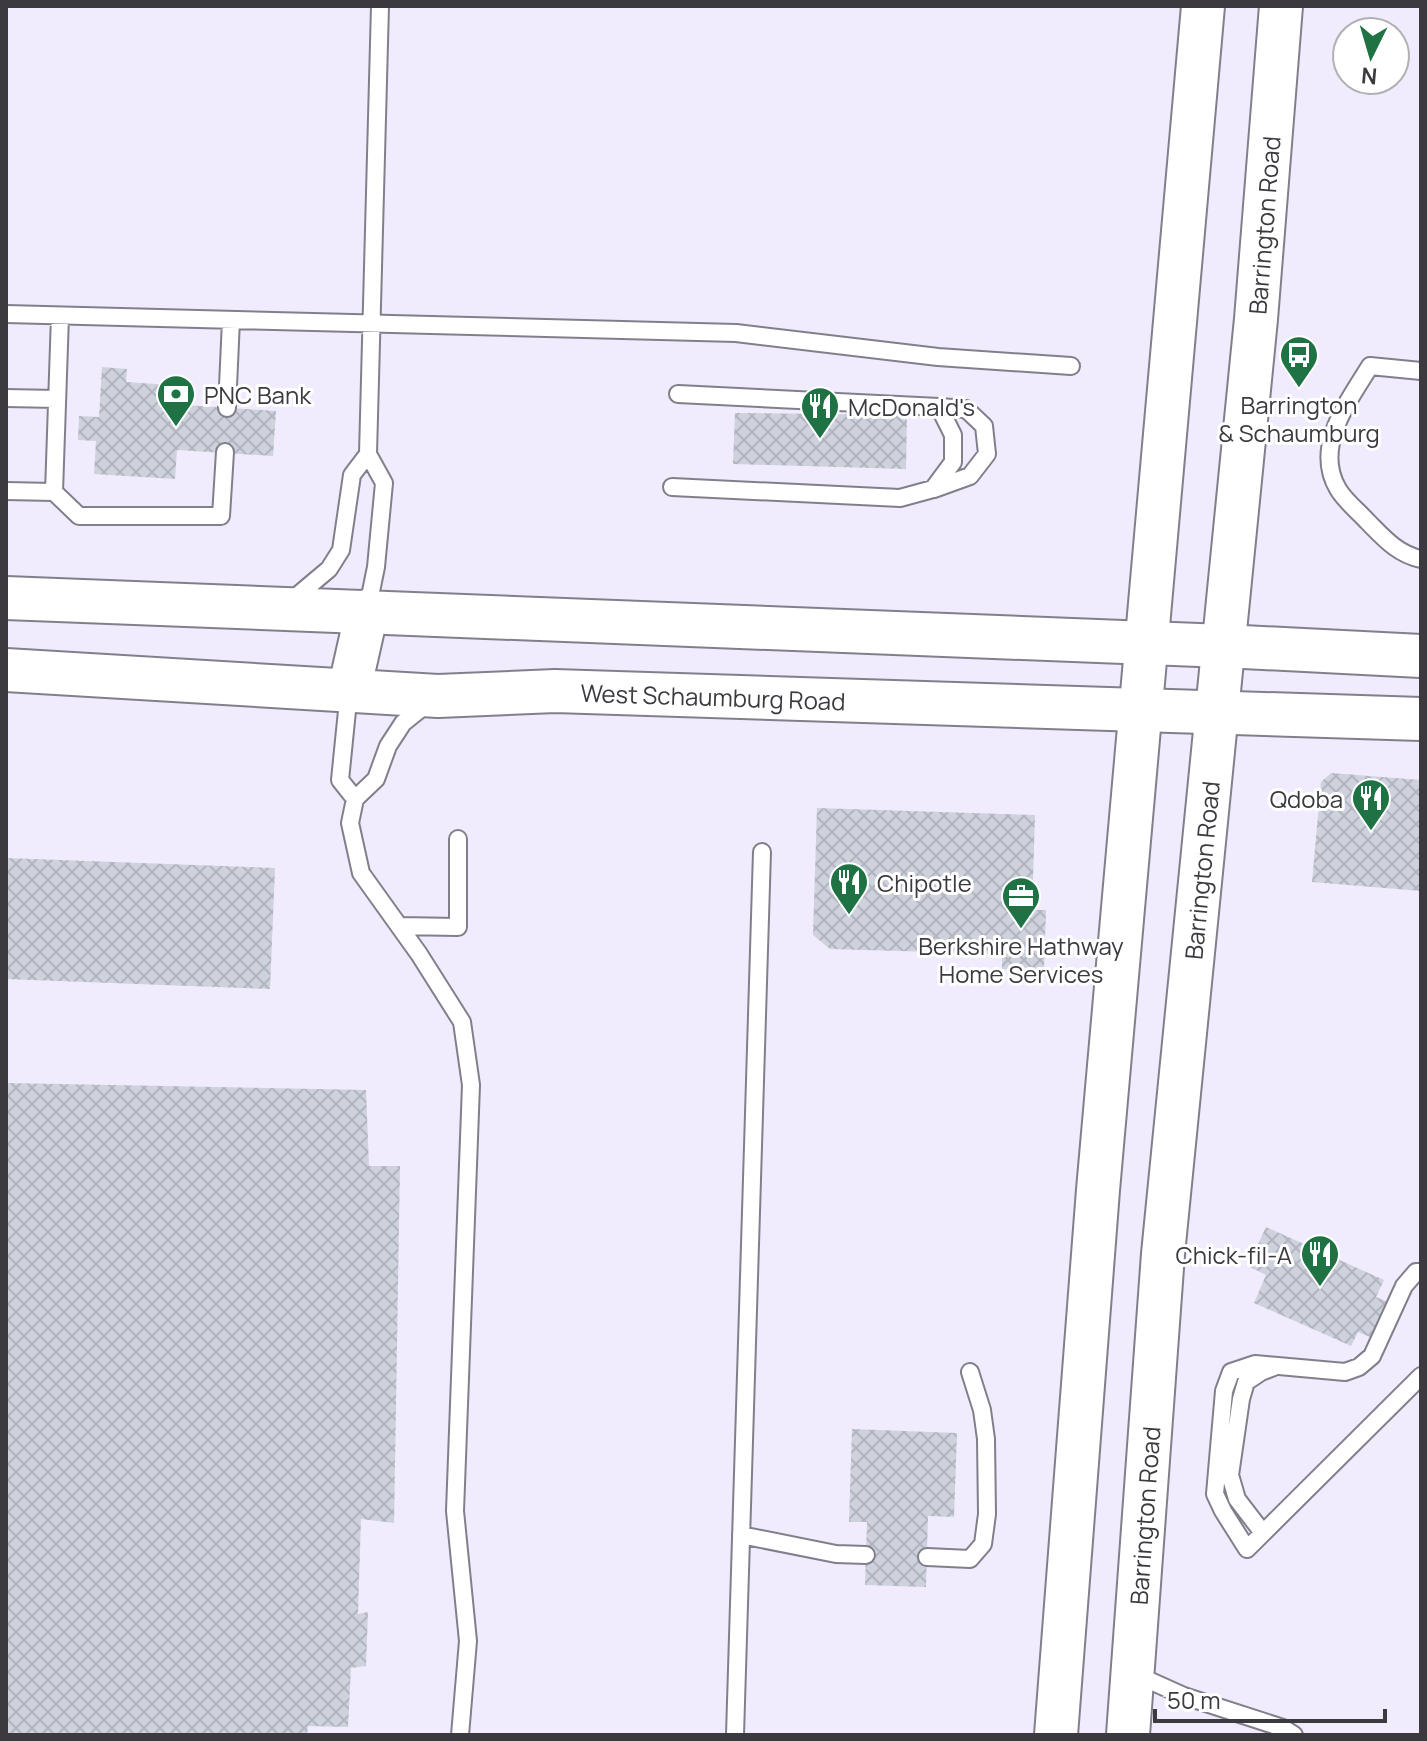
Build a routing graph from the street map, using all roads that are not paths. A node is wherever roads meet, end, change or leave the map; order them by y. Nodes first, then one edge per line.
1 (380, 6) edge
2 (1203, 6) edge
3 (1281, 6) edge
4 (6, 314) edge
5 (60, 316) junction
6 (231, 320) junction
7 (372, 323) junction
8 (1071, 366) dead end
9 (1421, 371) edge
10 (678, 394) dead end
11 (6, 398) edge
12 (57, 399) junction
13 (939, 407) junction
14 (227, 408) dead end
15 (225, 452) dead end
16 (368, 454) junction
17 (672, 487) dead end
18 (933, 489) junction
19 (6, 491) edge
20 (54, 492) junction
21 (1421, 559) edge
22 (6, 598) edge
23 (284, 607) junction
24 (367, 611) junction
25 (1145, 644) junction
26 (1224, 646) junction
27 (1421, 656) edge
28 (6, 670) edge
29 (349, 691) junction
30 (438, 696) junction
31 (1139, 710) junction
32 (1216, 714) junction
33 (1421, 719) edge
34 (355, 799) junction
35 (458, 839) dead end
36 (762, 852) dead end
37 (399, 926) junction
38 (1421, 1272) edge
39 (1277, 1366) junction
40 (970, 1372) dead end
41 (1421, 1376) edge
42 (1263, 1533) junction
43 (741, 1535) junction
44 (866, 1555) dead end
45 (927, 1557) dead end
46 (1134, 1673) junction
47 (460, 1735) edge
48 (735, 1735) edge
49 (1058, 1735) edge
50 (1128, 1735) edge
51 (1294, 1735) edge

1 - 7 lane
2 - 25 main road
3 - 26 main road, Barrington Road
4 - 5 lane
5 - 6 lane
5 - 12 lane
6 - 7 lane
6 - 14 lane
7 - 8 lane
7 - 16 lane
9 - 21 lane
10 - 13 lane
11 - 12 lane
12 - 20 lane
13 - 18 lane
13 - 18 lane
15 - 20 lane
16 - 23 lane
16 - 24 lane
17 - 18 lane
19 - 20 lane
22 - 23 main road
23 - 24 main road
24 - 25 main road
24 - 29 main road
25 - 26 main road
25 - 31 main road
26 - 27 main road
26 - 32 main road, Barrington Road
28 - 29 main road, West Schaumburg Road
29 - 30 main road, West Schaumburg Road
29 - 34 lane
30 - 31 main road, West Schaumburg Road
30 - 34 lane
31 - 32 main road, West Schaumburg Road
31 - 49 main road
32 - 33 main road, West Schaumburg Road
32 - 46 main road, Barrington Road
34 - 37 lane
35 - 37 lane
36 - 43 lane
37 - 47 lane
38 - 39 lane
39 - 42 lane
39 - 42 lane
40 - 45 lane
41 - 42 lane
43 - 44 lane
43 - 48 lane
46 - 50 main road, Barrington Road
46 - 51 lane

